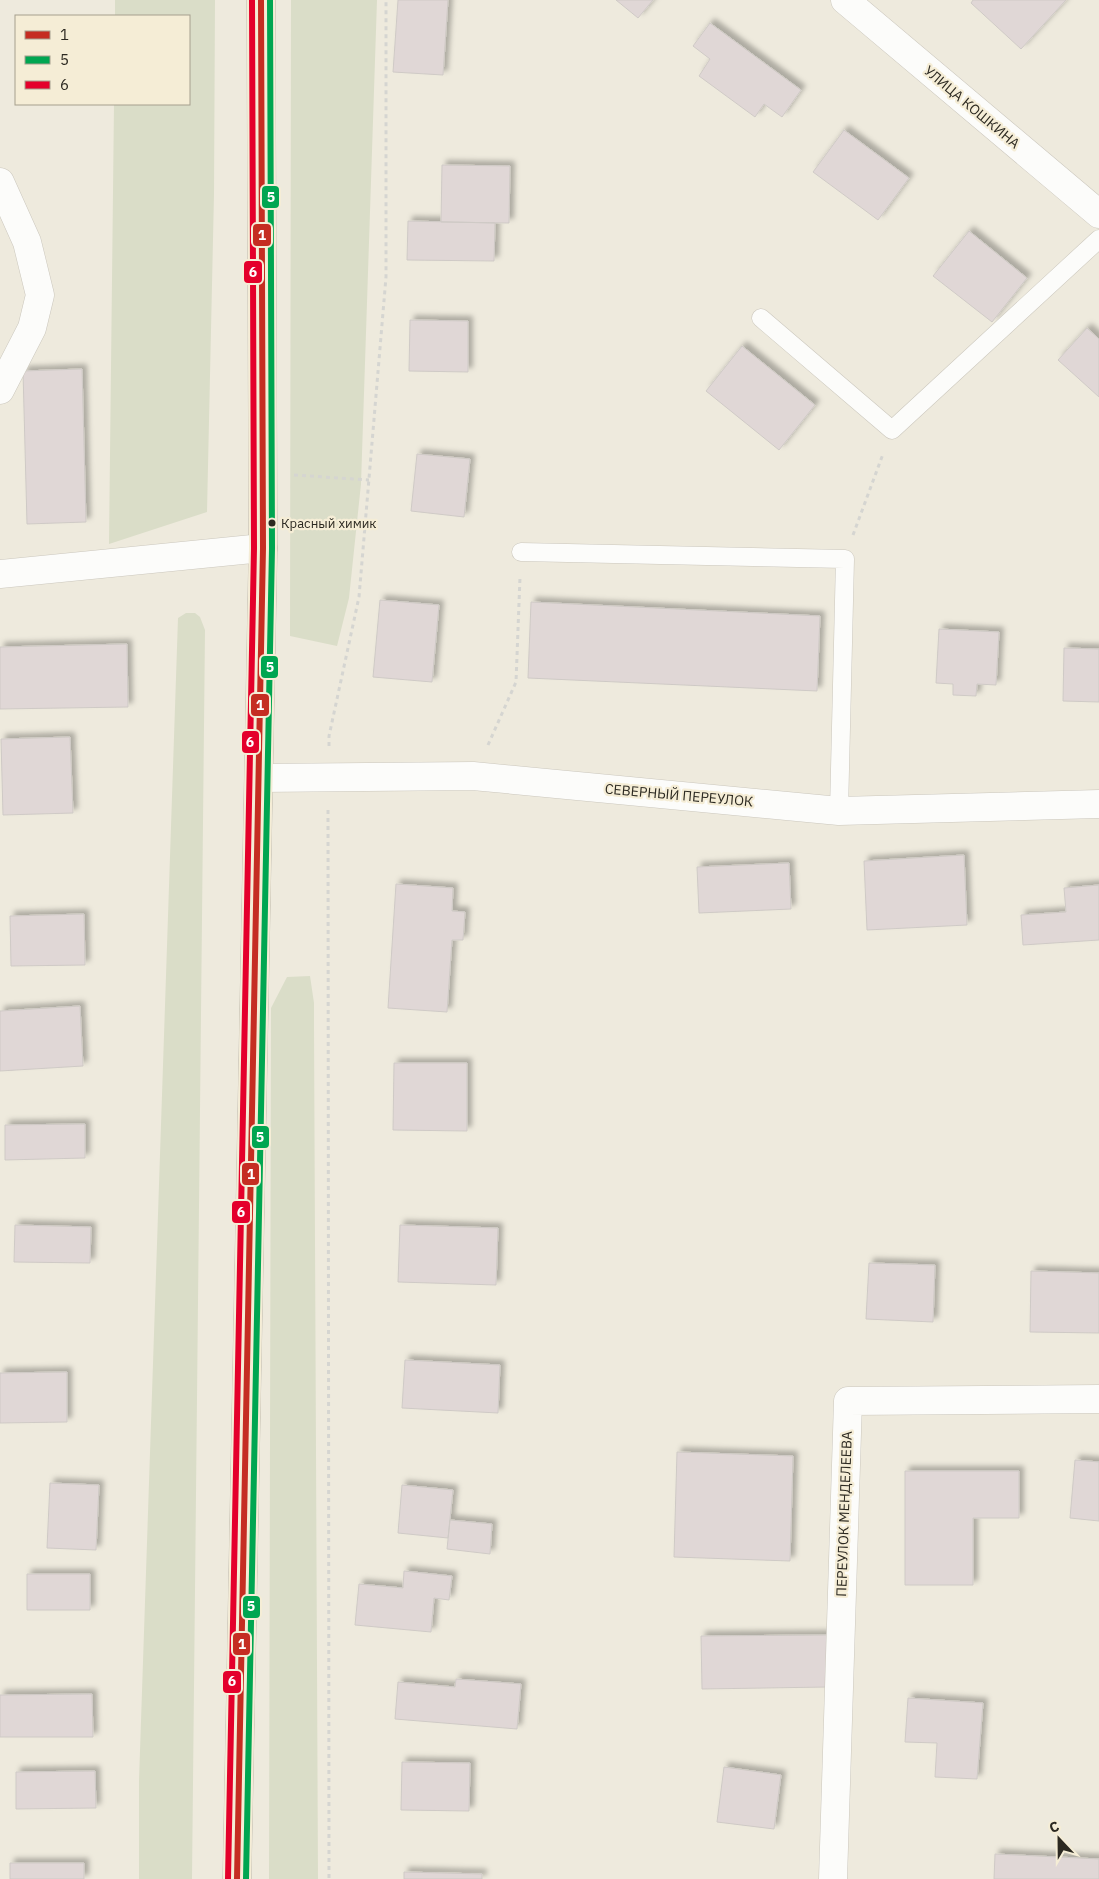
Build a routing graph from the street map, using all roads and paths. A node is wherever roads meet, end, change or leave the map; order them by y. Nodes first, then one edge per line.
1 (261, 0) edge
2 (386, 0) edge
3 (845, 0) edge
4 (0, 182) edge
5 (1099, 214) edge
6 (1099, 239) edge
7 (761, 318) dead end
8 (0, 390) edge
9 (892, 430) junction
10 (286, 474) dead end
11 (369, 480) junction
12 (263, 548) junction
13 (521, 552) joint
14 (845, 559) junction
15 (0, 574) edge
16 (474, 776) junction
17 (328, 777) junction
18 (259, 778) junction
19 (1099, 804) edge
20 (839, 811) junction
21 (1099, 1399) edge
22 (237, 1879) edge
23 (329, 1879) edge
24 (832, 1879) edge

1 - 12 main road
2 - 11 path
3 - 5 street, УЛИЦА КОШКИНА
4 - 8 street
6 - 9 lane
7 - 9 lane
9 - 14 path
10 - 11 path
11 - 17 path
12 - 15 street
12 - 18 main road
13 - 14 lane
13 - 16 path
14 - 20 lane
16 - 17 street, СЕВЕРНЫЙ ПЕРЕУЛОК
16 - 20 street, СЕВЕРНЫЙ ПЕРЕУЛОК
17 - 18 street, СЕВЕРНЫЙ ПЕРЕУЛОК
17 - 23 path
18 - 22 main road
19 - 20 street, СЕВЕРНЫЙ ПЕРЕУЛОК
21 - 24 street, ПЕРЕУЛОК МЕНДЕЛЕЕВА

